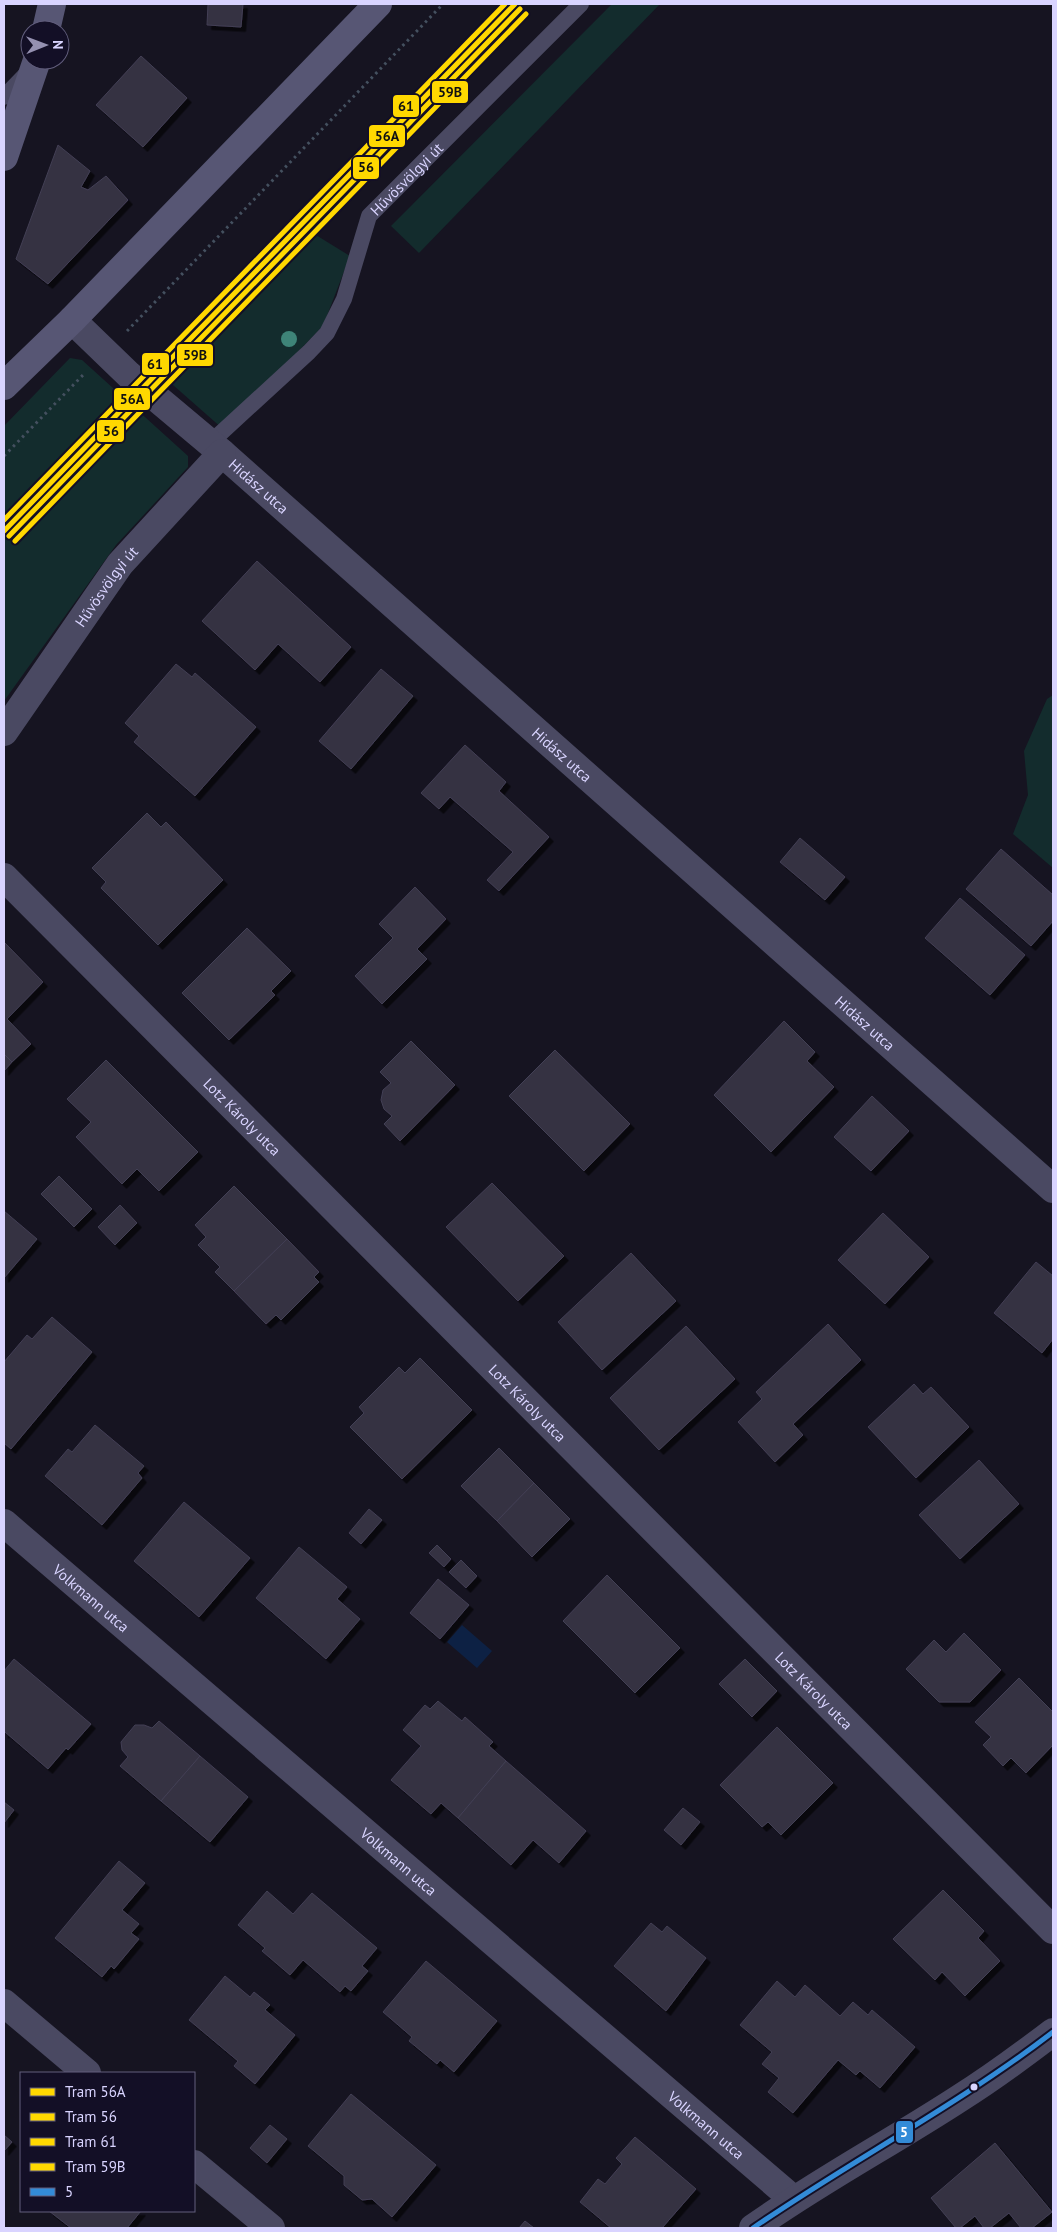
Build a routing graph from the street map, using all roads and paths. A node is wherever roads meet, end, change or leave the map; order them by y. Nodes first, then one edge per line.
1 (52, 4) edge
2 (378, 4) edge
3 (442, 4) edge
4 (580, 4) edge
5 (48, 20) edge
6 (29, 70) edge
7 (34, 70) edge
8 (4, 97) edge
9 (4, 157) edge
10 (72, 320) junction
11 (105, 353) junction
12 (4, 386) edge
13 (216, 448) junction
14 (4, 456) edge
15 (4, 732) edge
16 (4, 877) edge
17 (1053, 1189) edge
18 (4, 1523) edge
19 (1053, 1930) edge
20 (4, 2004) edge
21 (1053, 2032) edge
22 (86, 2072) edge
23 (195, 2165) edge
24 (793, 2199) junction
25 (270, 2228) edge
26 (753, 2228) edge

1 - 5 main road
2 - 10 main road
3 - 11 path
4 - 13 lane, Hűvösvölgyi út
6 - 8 lane
7 - 9 main road
10 - 11 street, Hidász utca
10 - 12 main road
11 - 13 street, Hidász utca
11 - 14 path
13 - 15 street, Hűvösvölgyi út
13 - 17 street, Hidász utca
16 - 19 street, Lotz Károly utca
18 - 24 street, Volkmann utca
20 - 22 street
21 - 24 street
23 - 25 street
24 - 26 street

